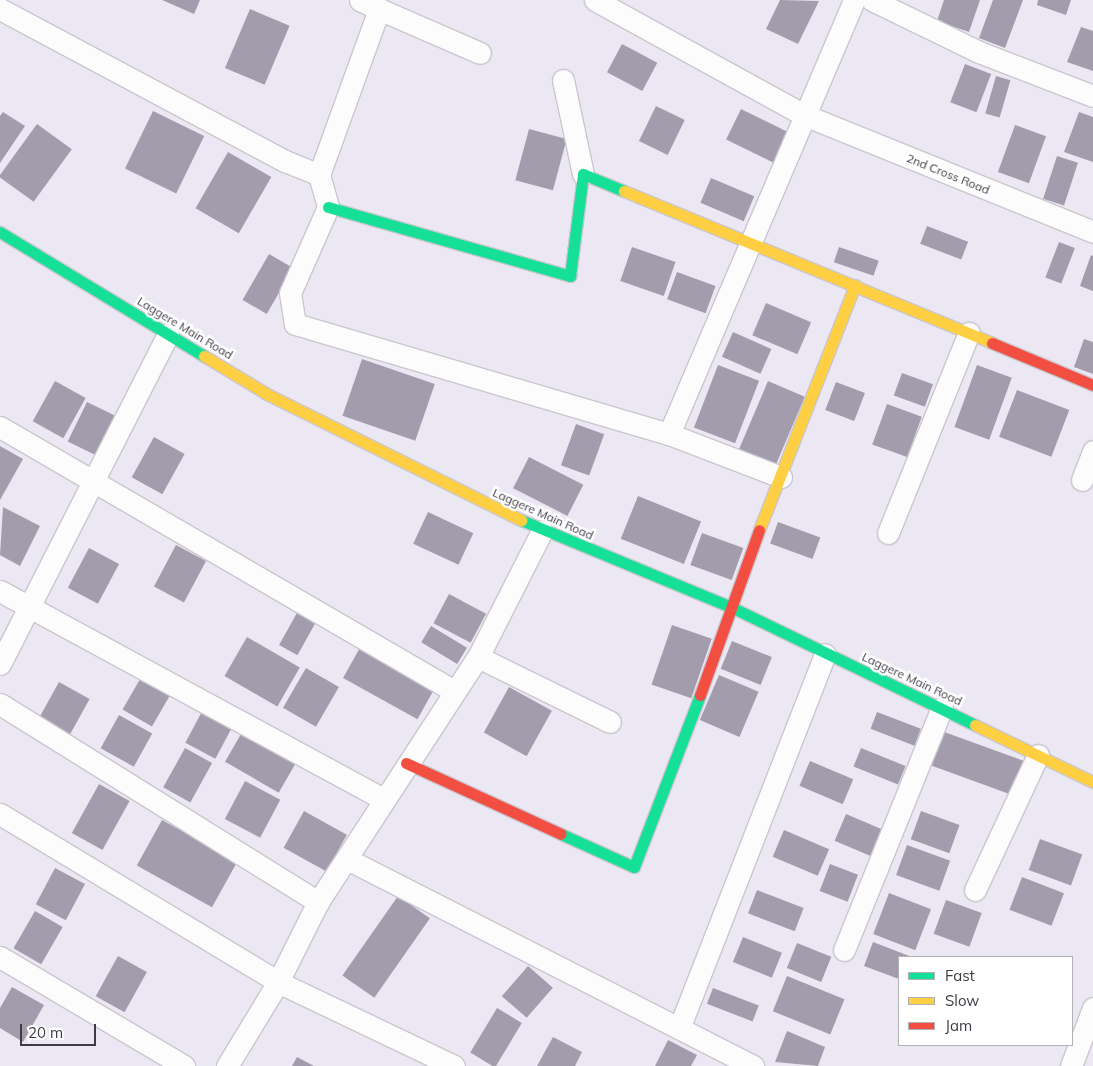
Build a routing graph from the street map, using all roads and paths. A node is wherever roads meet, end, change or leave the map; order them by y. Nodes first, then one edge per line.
1 (595, 0) edge
2 (854, 0) edge
3 (872, 0) edge
4 (370, 4) edge
5 (0, 9) edge
6 (480, 53) dead end
7 (563, 80) dead end
8 (1093, 96) edge
9 (804, 115) junction
10 (583, 174) junction
11 (319, 175) junction
12 (328, 207) junction
13 (0, 232) edge
14 (1093, 232) edge
15 (750, 242) junction
16 (855, 286) junction
17 (970, 333) junction
18 (168, 334) junction
19 (1093, 385) edge
20 (0, 427) edge
21 (669, 434) junction
22 (1093, 451) edge
23 (781, 476) junction
24 (1082, 480) dead end
25 (94, 482) junction
26 (542, 531) junction
27 (888, 533) dead end
28 (0, 592) edge
29 (729, 606) junction
30 (32, 609) junction
31 (825, 654) junction
32 (478, 657) junction
33 (0, 664) edge
34 (454, 691) junction
35 (0, 704) edge
36 (942, 708) junction
37 (610, 722) dead end
38 (1038, 755) junction
39 (406, 763) junction
40 (1093, 782) edge
41 (382, 798) junction
42 (0, 814) edge
43 (347, 859) junction
44 (975, 890) dead end
45 (318, 902) junction
46 (844, 950) dead end
47 (0, 957) edge
48 (278, 982) junction
49 (1093, 1008) edge
50 (680, 1026) junction
51 (750, 1065) edge
52 (184, 1066) edge
53 (228, 1066) edge
54 (454, 1066) edge
55 (1071, 1066) edge

1 - 9 street, 2nd Cross Road
2 - 9 street
3 - 8 street
4 - 6 street
4 - 11 street
5 - 11 street
7 - 10 street
9 - 14 street, 2nd Cross Road
9 - 15 street
10 - 12 street
10 - 15 street
11 - 12 street
12 - 21 street
13 - 18 street, Laggere Main Road
15 - 16 street
15 - 21 street
16 - 17 street
16 - 23 street
17 - 19 street
17 - 27 street
18 - 25 street
18 - 26 street, Laggere Main Road
20 - 25 street
21 - 23 street
22 - 24 street
23 - 29 street
25 - 30 street
25 - 34 street
26 - 29 street, Laggere Main Road
26 - 32 street
28 - 30 street
29 - 31 street, Laggere Main Road
29 - 39 street
30 - 33 street
30 - 41 street
31 - 36 street, Laggere Main Road
31 - 50 street
32 - 34 street
32 - 37 street
34 - 39 street
35 - 45 street
36 - 38 street, Laggere Main Road
36 - 46 street
38 - 40 street, Laggere Main Road
38 - 44 street
39 - 41 street
41 - 43 street
42 - 48 street
43 - 45 street
43 - 50 street
45 - 48 street
47 - 52 street
48 - 53 street
48 - 54 street
49 - 55 street
50 - 51 street

